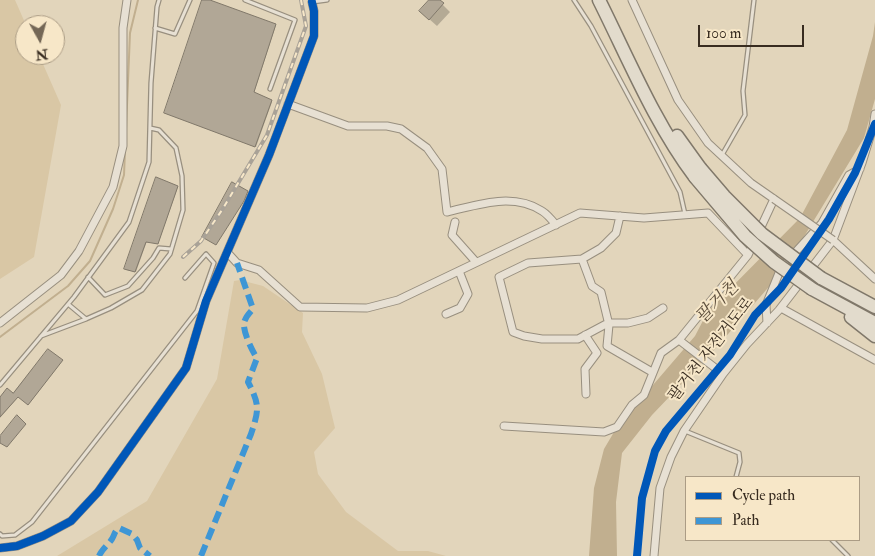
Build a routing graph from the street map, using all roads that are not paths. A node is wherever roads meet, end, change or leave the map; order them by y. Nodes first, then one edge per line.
1 (127, 0) edge
2 (159, 0) edge
3 (190, 0) edge
4 (245, 0) edge
5 (327, 0) edge
6 (574, 0) edge
7 (599, 0) edge
8 (608, 0) edge
9 (632, 0) edge
10 (754, 0) edge
11 (311, 1) edge
12 (155, 28) junction
13 (270, 89) dead end
14 (288, 104) junction
15 (875, 114) edge
16 (150, 128) junction
17 (722, 156) junction
18 (860, 168) junction
19 (698, 173) junction
20 (774, 199) junction
21 (685, 214) junction
22 (620, 216) junction
23 (455, 222) dead end
24 (556, 224) junction
25 (833, 240) junction
26 (172, 249) junction
27 (227, 252) junction
28 (748, 255) junction
29 (582, 259) junction
30 (476, 262) junction
31 (459, 271) junction
32 (88, 277) junction
33 (185, 278) dead end
34 (875, 279) edge
35 (845, 292) junction
36 (832, 300) junction
37 (875, 302) edge
38 (68, 304) junction
39 (875, 307) edge
40 (663, 308) dead end
41 (781, 308) junction
42 (446, 314) dead end
43 (86, 319) junction
44 (608, 322) junction
45 (0, 323) edge
46 (767, 323) junction
47 (875, 323) edge
48 (585, 335) junction
49 (875, 336) edge
50 (40, 337) junction
51 (679, 340) junction
52 (875, 360) edge
53 (718, 371) junction
54 (652, 372) junction
55 (0, 384) edge
56 (586, 394) dead end
57 (504, 426) dead end
58 (684, 431) junction
59 (736, 476) edge
60 (0, 534) edge
61 (833, 541) edge
62 (0, 548) edge
63 (654, 556) edge
64 (848, 556) edge

1 - 45 street
2 - 12 lane
3 - 12 lane
4 - 13 lane
5 - 11 lane
6 - 21 lane
7 - 19 highway
8 - 19 highway
9 - 17 street
10 - 17 lane
11 - 14 street
12 - 16 lane
14 - 24 street
14 - 27 street
15 - 18 street
16 - 26 lane
16 - 32 lane
17 - 20 street
18 - 25 street
18 - 46 street
19 - 35 highway, bridge
19 - 36 highway, bridge
20 - 25 street, bridge
20 - 28 street
21 - 22 street
21 - 28 street
22 - 24 street
22 - 29 street
23 - 30 street
24 - 30 street
25 - 34 street
25 - 41 street
26 - 32 lane
26 - 43 lane
27 - 31 street
27 - 62 street
28 - 51 street
29 - 44 street
29 - 48 street
30 - 31 street
31 - 42 street
32 - 38 lane
33 - 60 lane
35 - 37 highway
35 - 39 highway
36 - 47 highway
36 - 49 highway
38 - 43 lane
38 - 50 lane
40 - 44 street
41 - 46 street
41 - 52 street
43 - 50 lane
44 - 48 street
44 - 54 street
46 - 53 street
48 - 56 street
50 - 55 lane
51 - 53 street
51 - 54 street
53 - 58 street
54 - 57 street
58 - 59 lane
58 - 63 street
61 - 64 lane

